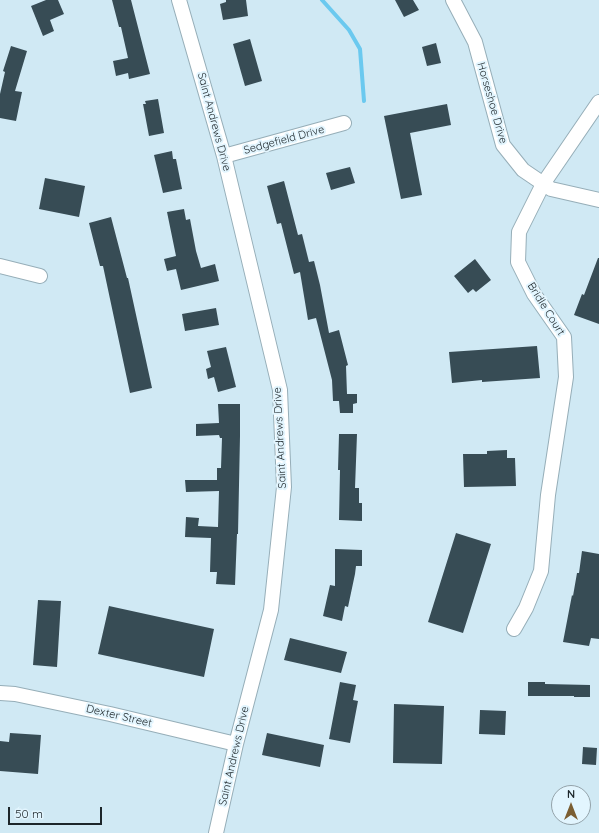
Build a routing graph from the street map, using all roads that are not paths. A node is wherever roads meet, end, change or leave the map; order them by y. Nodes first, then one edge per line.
1 (179, 0) edge
2 (453, 0) edge
3 (599, 102) edge
4 (344, 123) dead end
5 (224, 156) junction
6 (543, 184) junction
7 (599, 200) edge
8 (0, 266) edge
9 (40, 276) dead end
10 (514, 629) dead end
11 (0, 693) edge
12 (236, 744) junction
13 (216, 833) edge

1 - 5 street, Saint Andrews Drive
2 - 6 street, Horseshoe Drive
3 - 6 street, Bridle Court
4 - 5 street, Sedgefield Drive
5 - 12 street, Saint Andrews Drive
6 - 7 street, Horseshoe Drive
6 - 10 street, Bridle Court
8 - 9 street
11 - 12 street, Dexter Street
12 - 13 street, Saint Andrews Drive

